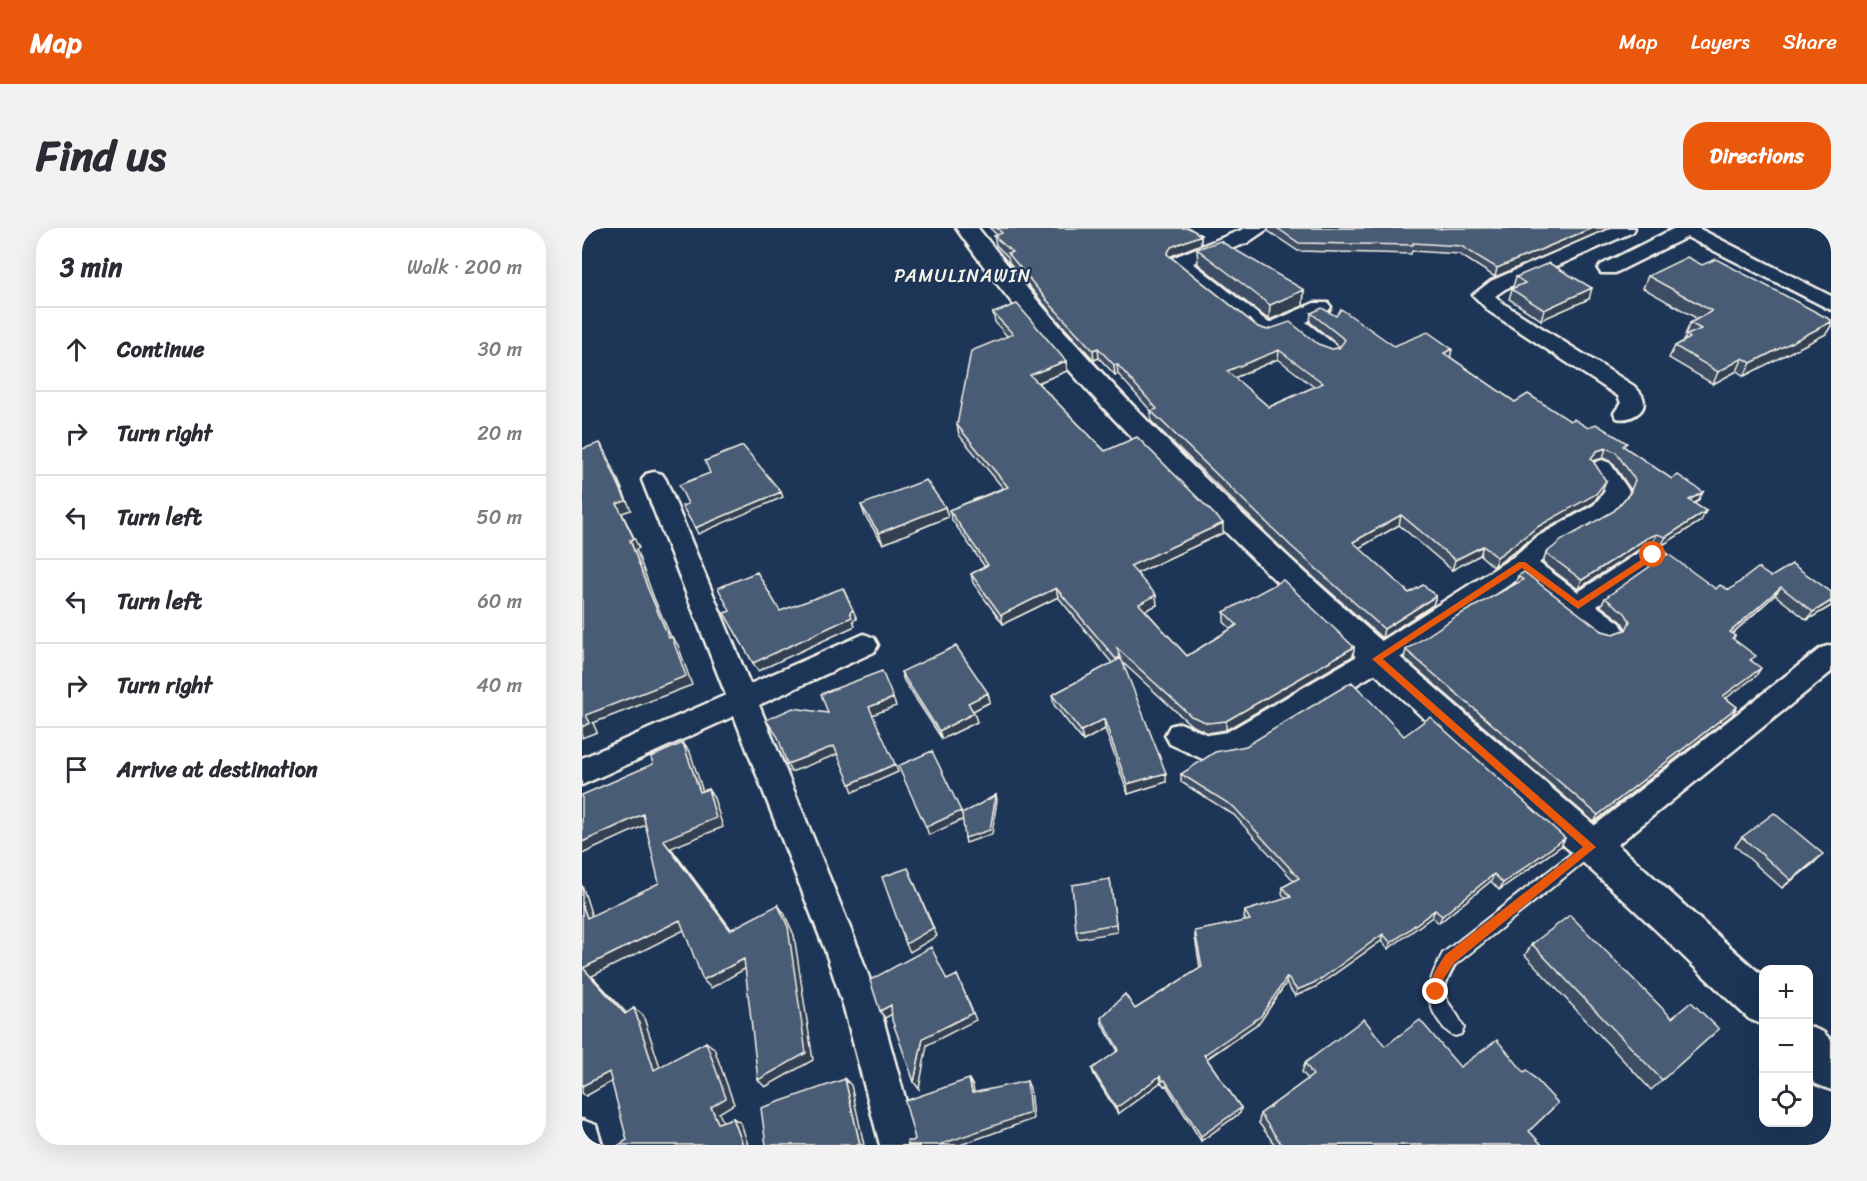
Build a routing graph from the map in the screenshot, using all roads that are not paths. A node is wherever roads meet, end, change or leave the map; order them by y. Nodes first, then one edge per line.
1 (967, 228) edge
2 (1260, 228) edge
3 (1626, 228) edge
4 (1686, 229) edge
5 (1608, 269) dead end
6 (1831, 304) edge
7 (1322, 307) edge
8 (1292, 321) junction
9 (1331, 351) edge
10 (1625, 413) dead end
11 (1602, 468) dead end
12 (654, 480) dead end
13 (1653, 555) dead end
14 (1522, 564) junction
15 (1578, 606) junction
16 (1610, 630) dead end
17 (864, 645) dead end
18 (1831, 656) edge
19 (1376, 659) junction
20 (741, 699) junction
21 (1180, 735) dead end
22 (582, 772) edge
23 (1591, 847) junction
24 (1759, 1000) edge
25 (1455, 1028) dead end
26 (582, 1139) edge
27 (583, 1145) edge
28 (899, 1145) edge

1 - 19 street
2 - 8 street
3 - 10 street
4 - 5 street
4 - 6 street
7 - 8 street
8 - 9 street
11 - 14 street
12 - 20 street
13 - 15 street
14 - 15 street
14 - 19 street
15 - 16 street
17 - 20 street
18 - 23 street
19 - 21 street
19 - 23 street
20 - 22 street
20 - 28 street
23 - 24 street
23 - 25 lane
26 - 27 street

